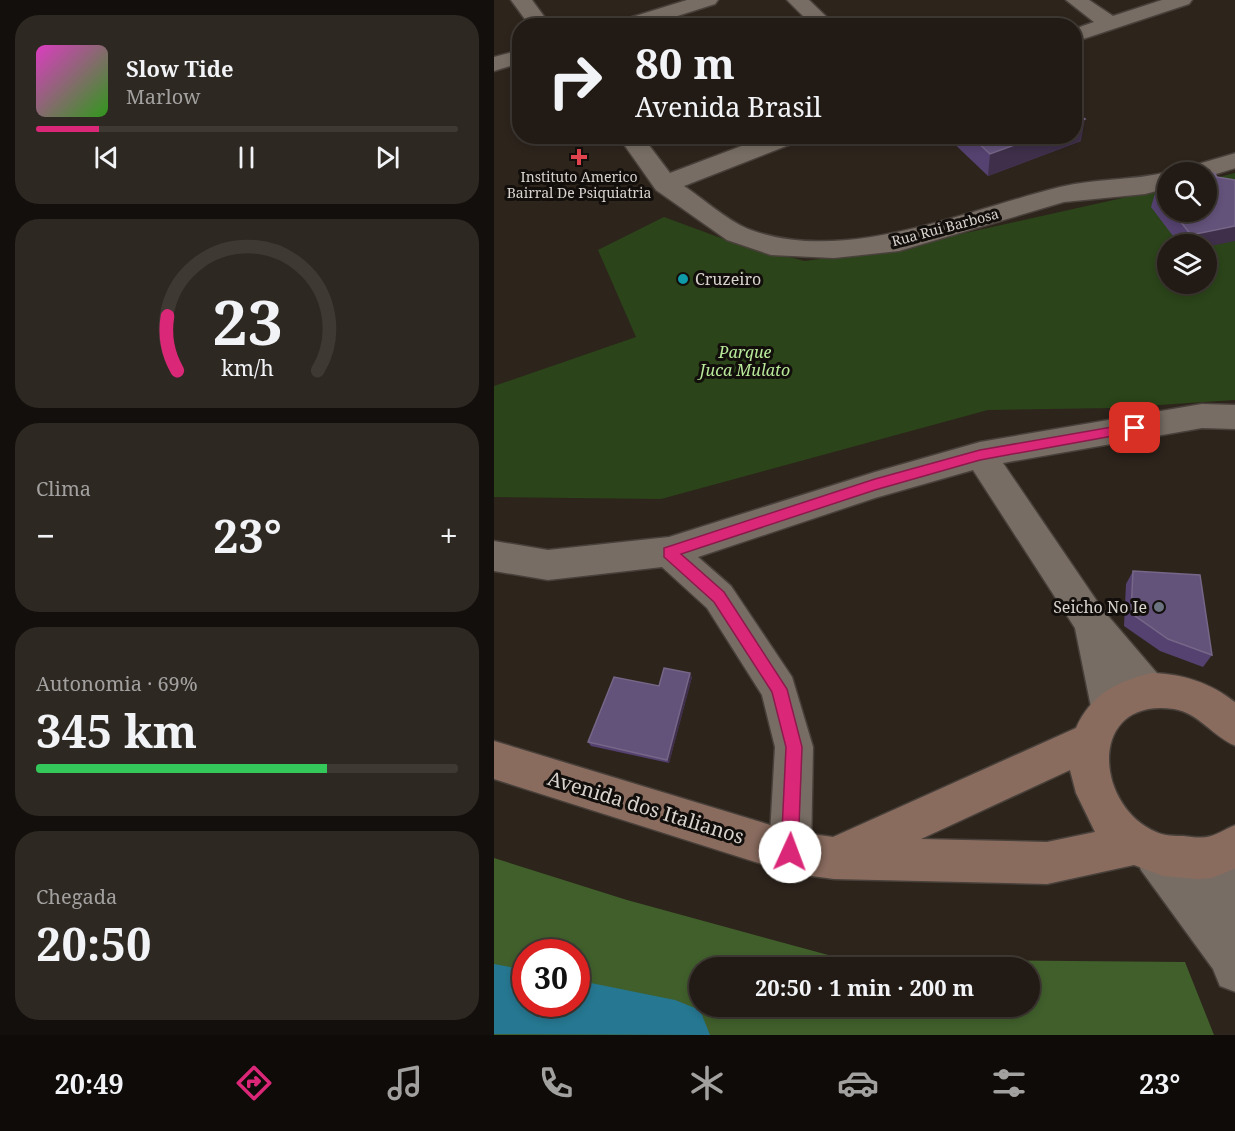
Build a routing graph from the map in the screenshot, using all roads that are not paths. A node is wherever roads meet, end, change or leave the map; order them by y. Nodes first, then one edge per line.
1 (521, 0) edge
2 (708, 0) edge
3 (797, 0) edge
4 (1076, 0) edge
5 (1181, 0) edge
6 (535, 18) edge
7 (649, 18) edge
8 (817, 18) edge
9 (1110, 24) junction
10 (1082, 33) edge
11 (512, 58) edge
12 (494, 64) edge
13 (635, 144) edge
14 (770, 144) edge
15 (1157, 183) edge
16 (665, 184) junction
17 (1235, 417) edge
18 (980, 455) junction
19 (669, 552) junction
20 (494, 556) edge
21 (1091, 621) junction
22 (1149, 691) junction
23 (1110, 707) junction
24 (1230, 716) edge
25 (1090, 741) junction
26 (494, 760) edge
27 (1145, 849) junction
28 (790, 852) junction
29 (1225, 852) edge
30 (834, 858) junction
31 (1231, 962) edge

1 - 6 street
2 - 7 street
3 - 8 street
4 - 9 street
5 - 9 street
9 - 10 street
11 - 12 street
13 - 16 street, Rua Rui Barbosa
14 - 16 street
15 - 16 street, Rua Rui Barbosa
17 - 18 street
18 - 19 street
18 - 21 street
19 - 20 street
19 - 28 street
21 - 22 street
21 - 23 street
22 - 23 main road
22 - 24 main road
23 - 25 main road
25 - 27 main road
25 - 30 main road
26 - 28 main road, Avenida dos Italianos
27 - 29 main road, Avenida dos Italianos
27 - 30 main road, Avenida dos Italianos
27 - 31 street
28 - 30 main road, Avenida dos Italianos
29 - 31 street

